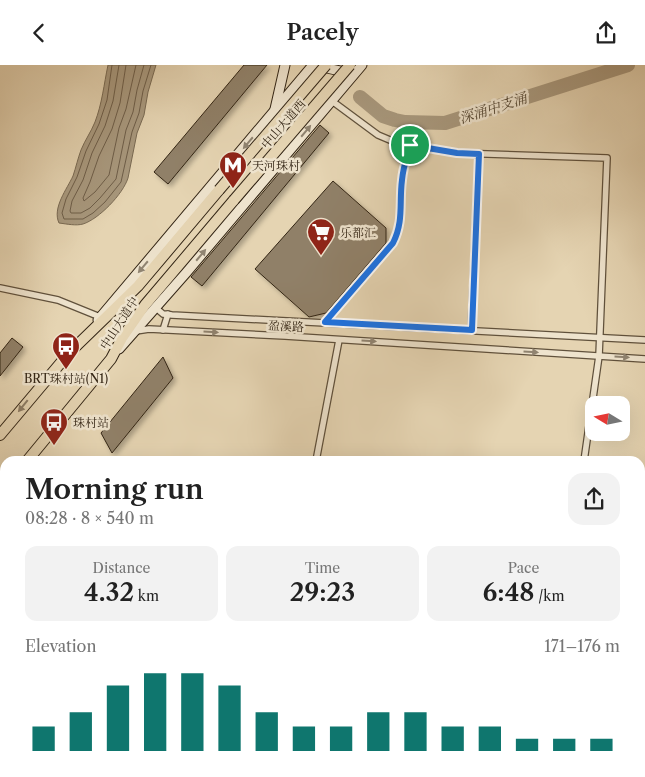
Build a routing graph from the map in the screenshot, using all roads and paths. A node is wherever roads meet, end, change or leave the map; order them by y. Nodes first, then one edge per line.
1 (285, 65) edge
2 (313, 65) edge
3 (326, 65) edge
4 (362, 65) edge
5 (350, 68) edge
6 (332, 101) junction
7 (274, 112) junction
8 (262, 127) junction
9 (410, 145) junction
10 (287, 153) junction
11 (479, 154) junction
12 (219, 190) joint
13 (234, 200) joint
14 (0, 288) edge
15 (156, 308) junction
16 (168, 314) junction
17 (100, 317) junction
18 (325, 322) junction
19 (163, 330) junction
20 (472, 330) junction
21 (135, 332) junction
22 (600, 337) junction
23 (338, 339) junction
24 (645, 340) edge
25 (78, 343) junction
26 (599, 356) junction
27 (111, 359) junction
28 (645, 359) edge
29 (0, 435) edge
30 (31, 456) edge
31 (317, 456) edge
32 (585, 456) edge

1 - 7 main road
2 - 5 main road
2 - 7 main road
3 - 12 highway, 中山大道西, bridge
4 - 5 main road
5 - 6 main road
5 - 13 highway, 中山大道西, bridge
6 - 9 street
10 -> 6 main road
7 - 8 main road
8 - 10 main road
8 -> 17 main road
9 - 11 street
9 - 18 street
15 -> 10 main road
11 - 20 street
11 - 22 street
12 - 25 highway, 中山大道中
13 - 27 highway, 中山大道中
14 - 17 street
15 - 16 street, 盈溪路
15 - 21 main road
16 - 18 street, 盈溪路
16 - 19 street
17 - 25 main road
18 - 20 street, 盈溪路
19 - 21 street, 盈溪路
19 -> 23 street, 盈溪路
20 - 22 street, 盈溪路
21 - 27 main road
22 - 24 street, 盈溪路
22 - 26 street
23 -> 26 street, 盈溪路
23 - 31 street
25 -> 29 highway, 中山大道中
26 -> 28 street, 盈溪路
26 - 32 street
27 - 30 highway, 中山大道中

